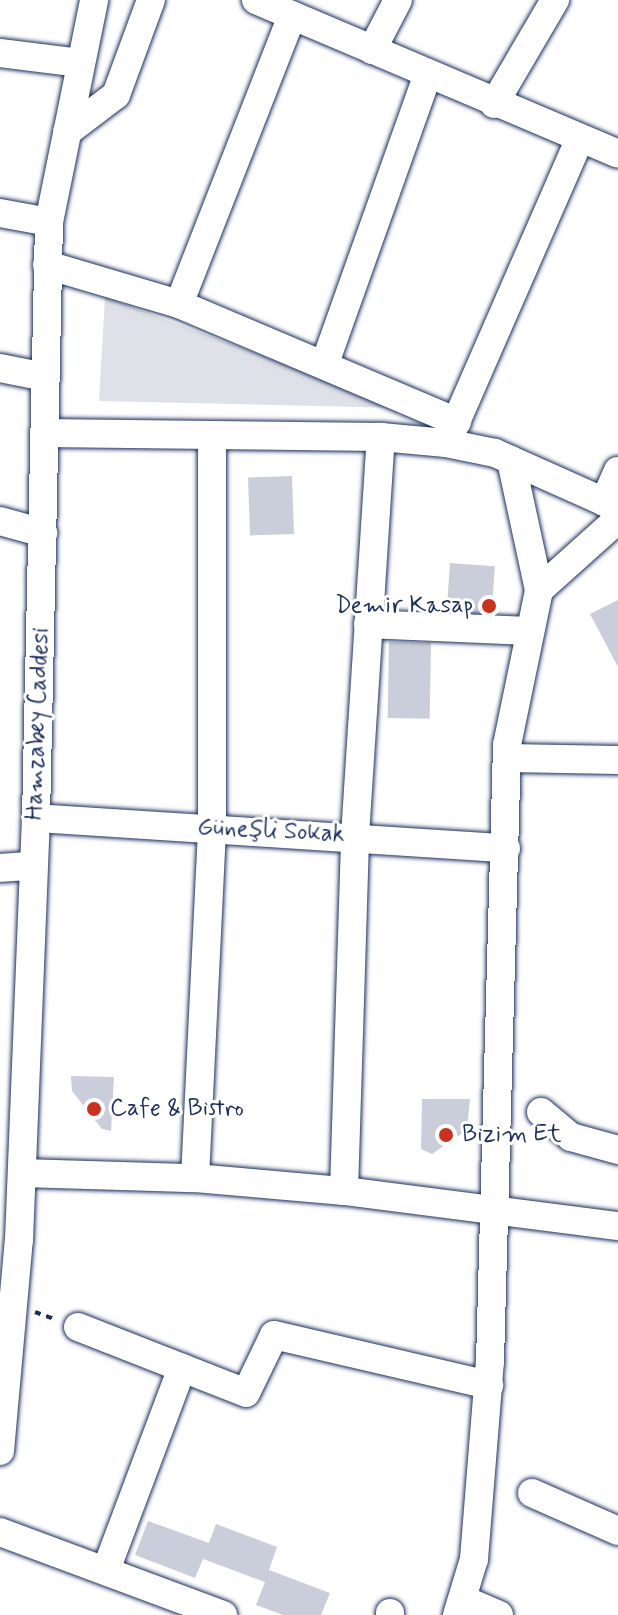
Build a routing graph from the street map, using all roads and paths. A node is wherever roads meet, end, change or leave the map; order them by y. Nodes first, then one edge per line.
1 (94, 0) edge
2 (151, 0) edge
3 (256, 0) edge
4 (398, 0) edge
5 (555, 0) edge
6 (292, 15) junction
7 (372, 50) junction
8 (0, 53) edge
9 (80, 63) junction
10 (428, 74) junction
11 (494, 104) junction
12 (67, 132) junction
13 (580, 138) junction
14 (618, 154) edge
15 (0, 213) edge
16 (49, 222) junction
17 (47, 265) junction
18 (179, 304) junction
19 (325, 363) junction
20 (0, 368) edge
21 (45, 377) junction
22 (44, 433) junction
23 (452, 433) junction
24 (212, 436) junction
25 (381, 437) junction
26 (511, 460) junction
27 (618, 471) edge
28 (613, 510) edge
29 (0, 521) edge
30 (43, 533) junction
31 (539, 590) junction
32 (368, 624) junction
33 (527, 631) junction
34 (507, 758) junction
35 (618, 760) edge
36 (36, 818) junction
37 (212, 828) junction
38 (355, 836) junction
39 (506, 848) junction
40 (32, 866) junction
41 (0, 868) edge
42 (12, 1061) edge
43 (541, 1112) dead end
44 (618, 1150) edge
45 (22, 1173) junction
46 (195, 1178) junction
47 (344, 1191) junction
48 (494, 1213) junction
49 (618, 1226) edge
50 (10, 1237) edge
51 (15, 1305) junction
52 (78, 1327) joint
53 (182, 1368) junction
54 (489, 1385) junction
55 (0, 1451) edge
56 (532, 1493) dead end
57 (618, 1531) edge
58 (0, 1532) edge
59 (106, 1570) junction
60 (461, 1607) edge
61 (223, 1615) edge
62 (499, 1615) edge

1 - 9 street, Hamzabey Caddesi
2 - 12 street
3 - 6 street
4 - 7 street
5 - 11 street
6 - 7 street
6 - 18 street
7 - 10 street
8 - 9 street
9 - 12 street, Hamzabey Caddesi
10 - 11 street
10 - 19 street
11 - 13 street
12 - 16 street, Hamzabey Caddesi
13 - 14 street
13 - 23 street
15 - 16 street
16 - 17 street, Hamzabey Caddesi
17 - 18 street
17 - 21 street, Hamzabey Caddesi
18 - 19 street
19 - 23 street
20 - 21 street
21 - 22 street, Hamzabey Caddesi
22 - 24 street
22 - 30 street, Hamzabey Caddesi
23 - 25 street
23 - 26 street
24 - 25 street
24 - 37 street
25 - 32 street
26 - 28 street
26 - 31 street
27 - 28 street
28 - 31 street
29 - 30 street
30 - 36 street, Hamzabey Caddesi
31 - 33 street
32 - 33 street
32 - 38 street
33 - 34 street
34 - 35 street
34 - 39 street
36 - 37 street, Güneşli Sokak
36 - 40 street, Hamzabey Caddesi
37 - 38 street, Güneşli Sokak
37 - 46 street
38 - 39 street, Güneşli Sokak
38 - 47 street
39 - 48 street
40 - 41 street
40 - 42 street, Hamzabey Caddesi
42 - 45 street, Hamzabey Caddesi
43 - 44 street
45 - 46 street
45 - 50 street, Hamzabey Caddesi
46 - 47 street
47 - 48 street
48 - 49 street
48 - 54 street
50 - 51 street, Hamzabey Caddesi
51 - 52 path
51 - 55 street, Hamzabey Caddesi
52 - 53 street
53 - 54 street
53 - 59 street
54 - 60 street
56 - 57 street
58 - 59 street
59 - 61 street
60 - 62 street

